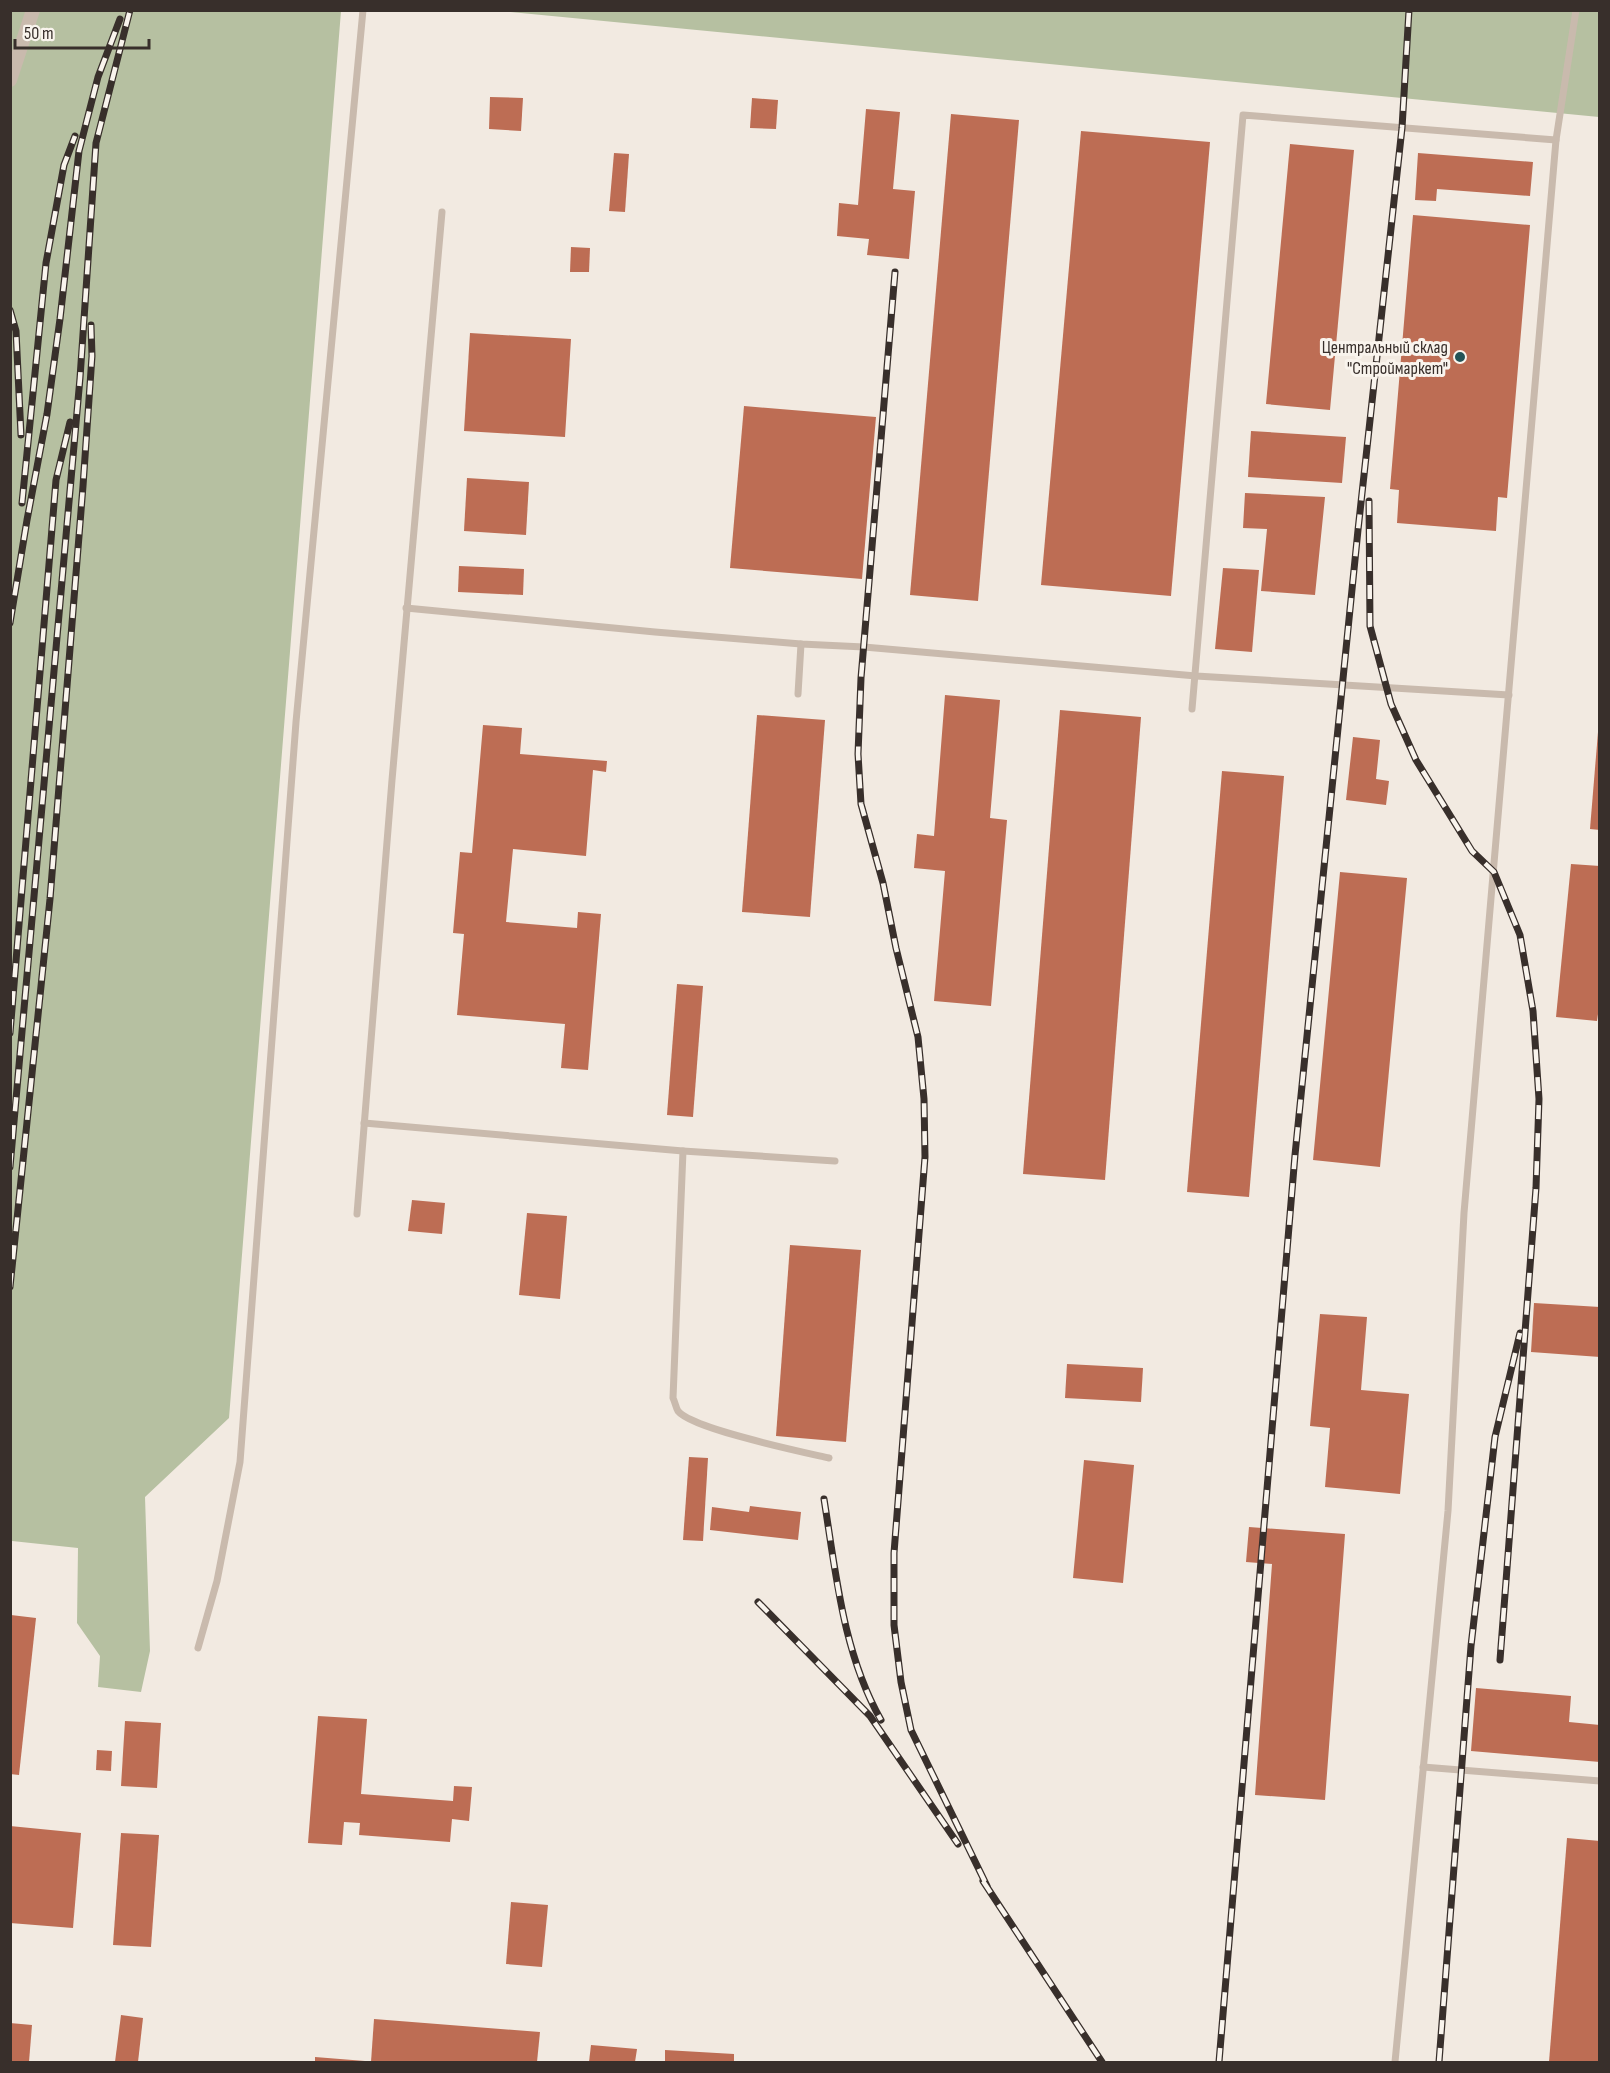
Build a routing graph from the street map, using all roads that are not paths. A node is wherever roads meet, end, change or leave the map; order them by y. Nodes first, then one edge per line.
1 (33, 10) edge
2 (363, 10) edge
3 (1576, 10) edge
4 (10, 80) edge
5 (1556, 140) junction
6 (442, 212) dead end
7 (406, 608) junction
8 (801, 644) junction
9 (1196, 676) junction
10 (798, 694) dead end
11 (1509, 695) junction
12 (1192, 709) dead end
13 (364, 1123) junction
14 (683, 1151) junction
15 (835, 1161) dead end
16 (357, 1214) dead end
17 (829, 1458) dead end
18 (198, 1648) dead end
19 (1423, 1767) junction
20 (1599, 1781) edge
21 (1395, 2062) edge

1 - 4 street
2 - 18 lane
3 - 5 lane
5 - 9 lane
5 - 11 lane
6 - 7 lane
7 - 8 lane
7 - 13 lane
8 - 9 lane
8 - 10 lane
9 - 11 lane
9 - 12 lane
11 - 19 lane
13 - 14 lane
13 - 16 lane
14 - 15 lane
14 - 17 lane
19 - 20 lane
19 - 21 lane

